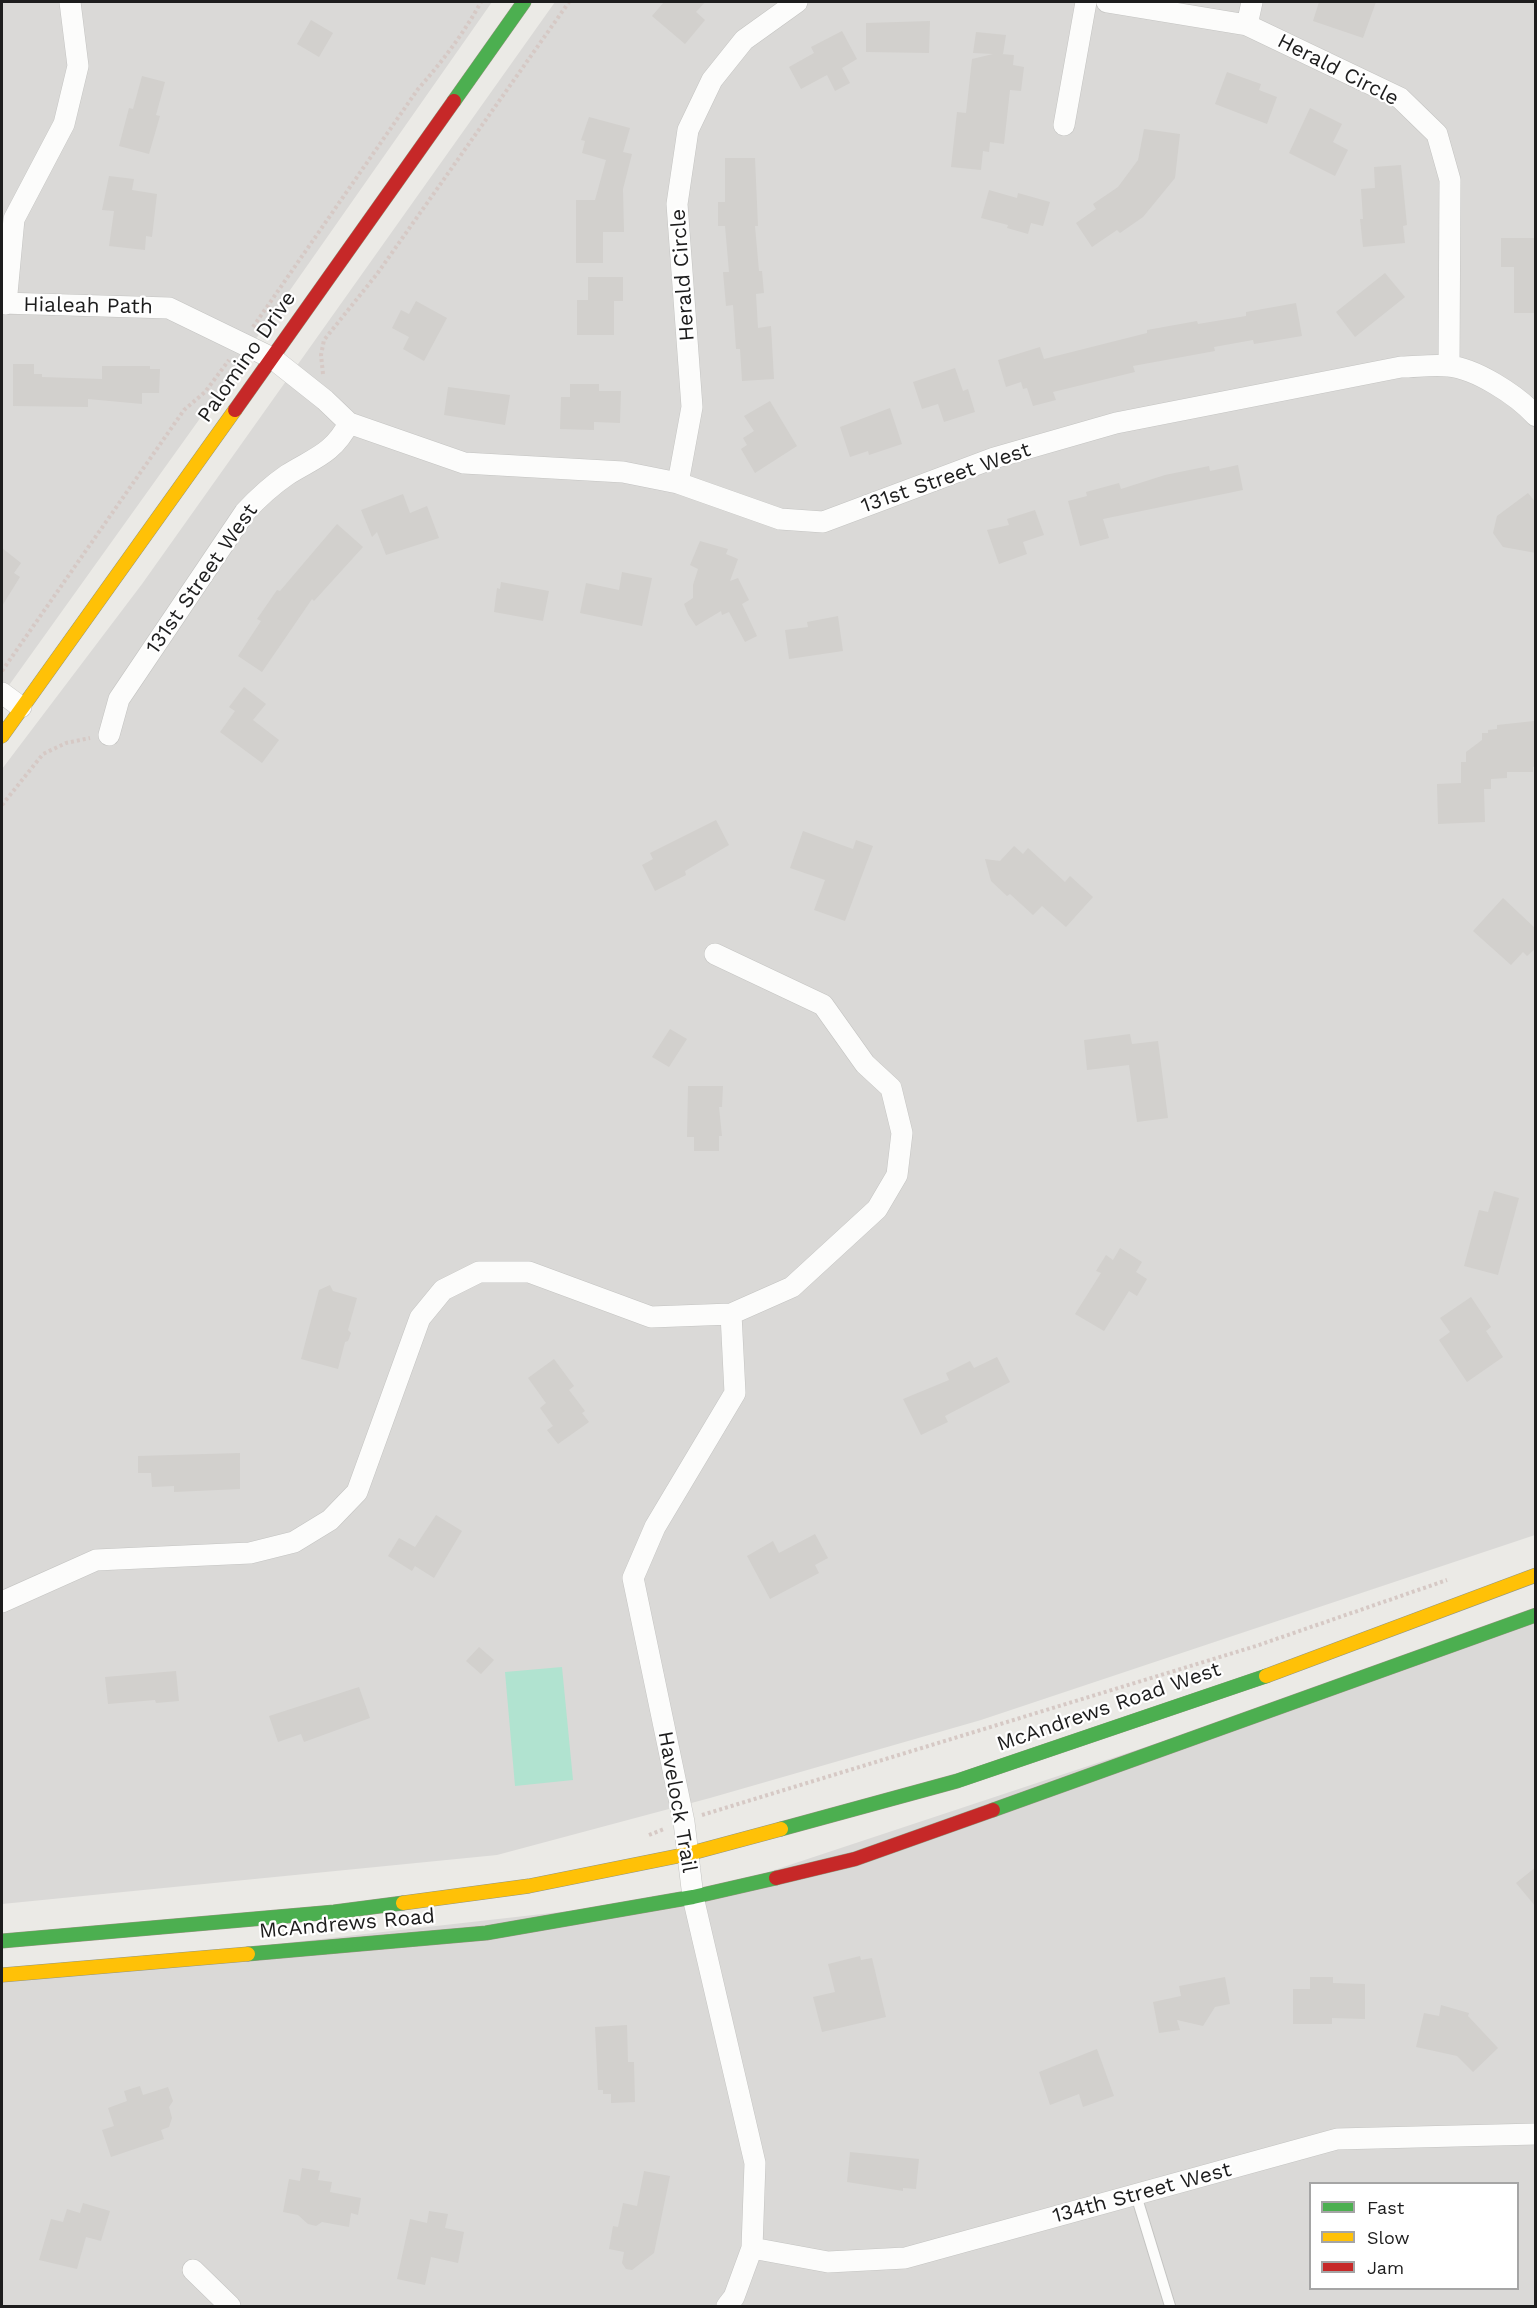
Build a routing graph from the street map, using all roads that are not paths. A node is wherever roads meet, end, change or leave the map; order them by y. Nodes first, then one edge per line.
1 (70, 2) edge
2 (524, 2) edge
3 (797, 2) edge
4 (1086, 2) edge
5 (1107, 2) edge
6 (1252, 2) edge
7 (1247, 25) junction
8 (1064, 125) dead end
9 (4, 303) edge
10 (272, 358) junction
11 (1449, 366) junction
12 (1536, 416) edge
13 (350, 423) junction
14 (678, 483) junction
15 (2, 693) edge
16 (21, 707) junction
17 (109, 735) road end
18 (2, 736) edge
19 (715, 954) dead end
20 (731, 1314) junction
21 (1536, 1575) edge
22 (2, 1602) edge
23 (1536, 1615) edge
24 (688, 1854) junction
25 (693, 1897) junction
26 (2, 1941) edge
27 (2, 1975) edge
28 (1536, 2134) edge
29 (1136, 2195) junction
30 (752, 2248) junction
31 (193, 2270) dead end
32 (230, 2307) edge
33 (728, 2307) edge
34 (1170, 2307) edge

1 - 9 street
2 - 10 main road, Palomino Drive
3 - 14 street, Herald Circle
4 - 8 street
5 - 7 street, Herald Circle
6 - 7 street
7 - 11 street, Herald Circle
9 - 10 street, Hialeah Path
10 - 13 street, 131st Street West
10 - 16 main road, Palomino Drive
11 - 12 street, 131st Street West
11 - 14 street, 131st Street West
13 - 14 street, 131st Street West
13 - 17 street, 131st Street West
15 - 16 street
16 - 18 main road, Palomino Drive
19 - 20 street
20 - 22 street
20 - 24 street, Havelock Trail
21 - 24 main road, McAndrews Road West
23 - 25 main road
24 - 25 street, Havelock Trail
24 - 26 main road, McAndrews Road
25 - 27 main road, McAndrews Road
25 - 30 street, Havelock Trail
28 - 29 street, 134th Street West
29 - 30 street, 134th Street West
29 - 34 lane
30 - 33 street, Havelock Trail
31 - 32 street

